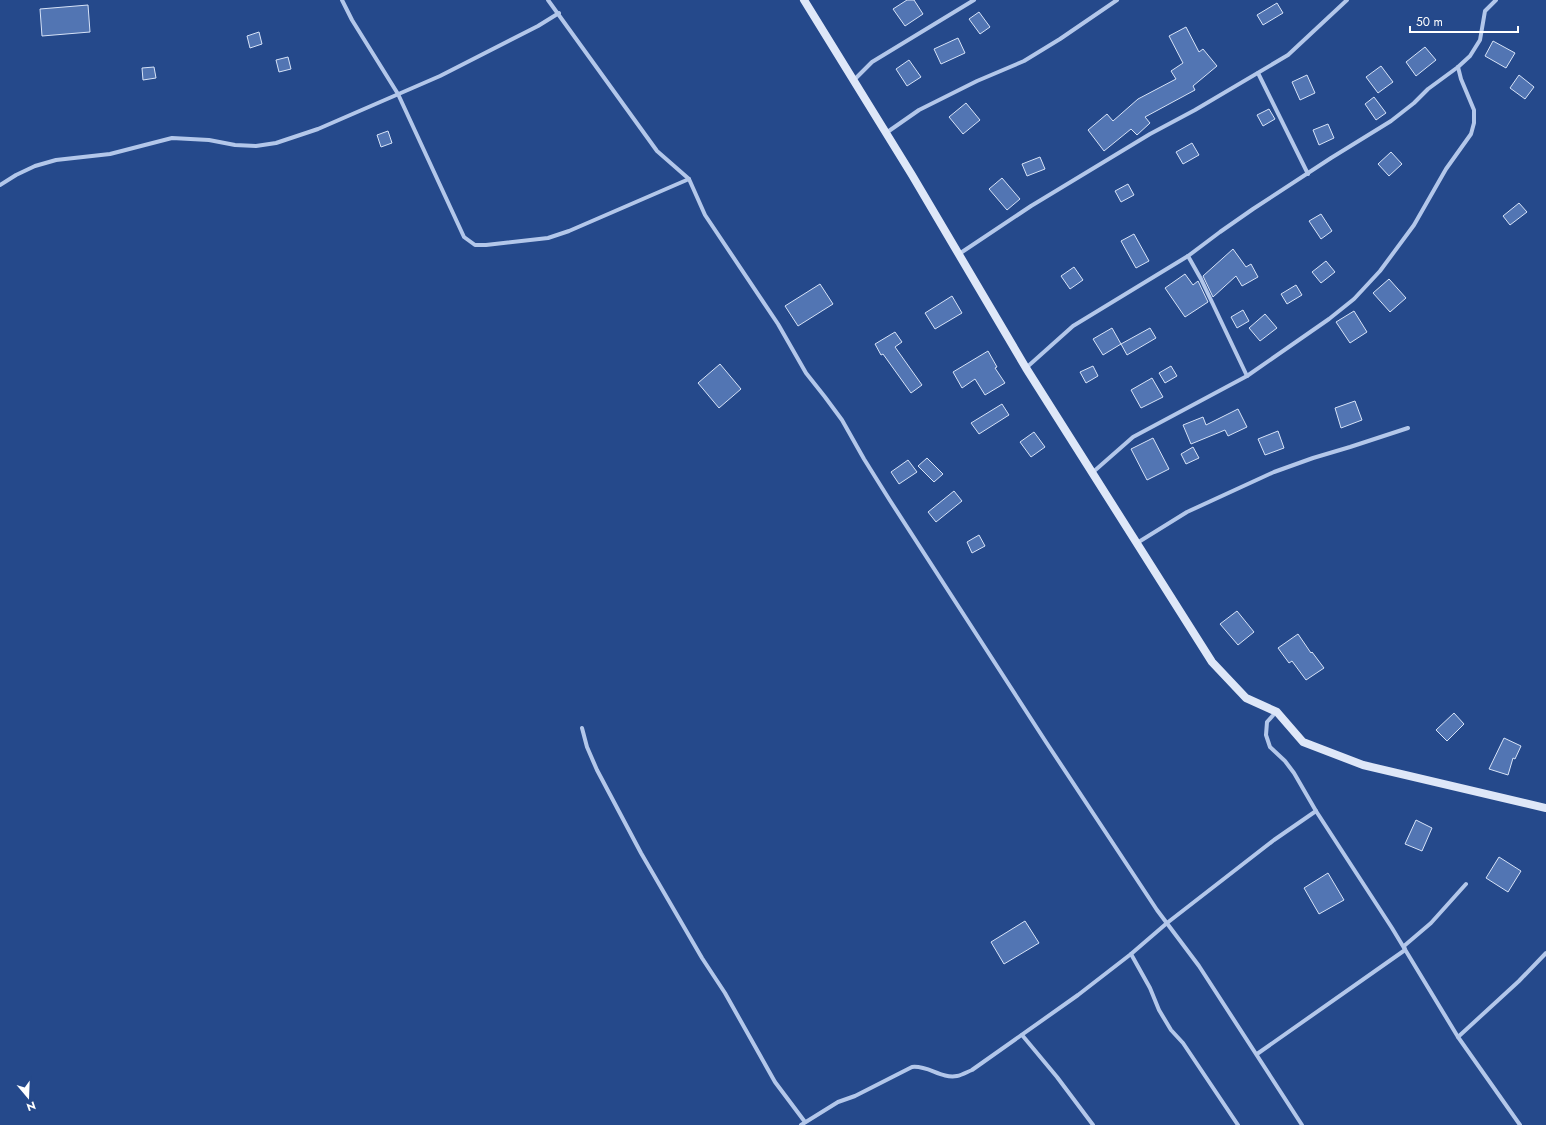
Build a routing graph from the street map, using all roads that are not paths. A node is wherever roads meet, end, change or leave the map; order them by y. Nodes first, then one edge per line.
1 (342, 0) edge
2 (548, 0) edge
3 (804, 0) edge
4 (974, 0) edge
5 (1118, 0) edge
6 (1347, 0) edge
7 (1496, 0) edge
8 (559, 13) junction
9 (1458, 67) junction
10 (1258, 73) junction
11 (854, 80) junction
12 (398, 94) junction
13 (886, 133) junction
14 (1308, 174) junction
15 (689, 179) junction
16 (0, 185) edge
17 (959, 254) junction
18 (1188, 256) junction
19 (1026, 368) junction
20 (1247, 376) junction
21 (1408, 428) dead end
22 (1092, 473) junction
23 (1136, 544) junction
24 (1277, 712) junction
25 (582, 728) dead end
26 (1546, 808) edge
27 (1316, 811) junction
28 (1466, 884) dead end
29 (1167, 923) junction
30 (1405, 950) junction
31 (1546, 953) edge
32 (1131, 954) junction
33 (1022, 1035) junction
34 (1458, 1037) junction
35 (1257, 1054) junction
36 (803, 1124) edge
37 (1093, 1125) edge
38 (1238, 1125) edge
39 (1302, 1125) edge
40 (1520, 1125) edge

1 - 12 street
2 - 8 street
3 - 11 main road
4 - 11 street
5 - 13 street
6 - 10 street
7 - 9 street
8 - 12 street
8 - 15 street
9 - 14 street
9 - 20 street
10 - 14 street
10 - 17 street
11 - 13 main road
12 - 15 street
12 - 16 street
13 - 17 main road
14 - 18 street
15 - 29 street
17 - 19 main road
18 - 19 street
18 - 20 street
19 - 22 main road
20 - 22 street
21 - 23 street
22 - 23 main road
23 - 24 main road
24 - 26 main road
24 - 27 street
25 - 36 street
27 - 29 street
27 - 30 street
28 - 30 street
29 - 32 street
29 - 35 street
30 - 34 street
30 - 35 street
31 - 34 street
32 - 33 street
32 - 38 street
33 - 36 street
33 - 37 street
34 - 40 street
35 - 39 street

